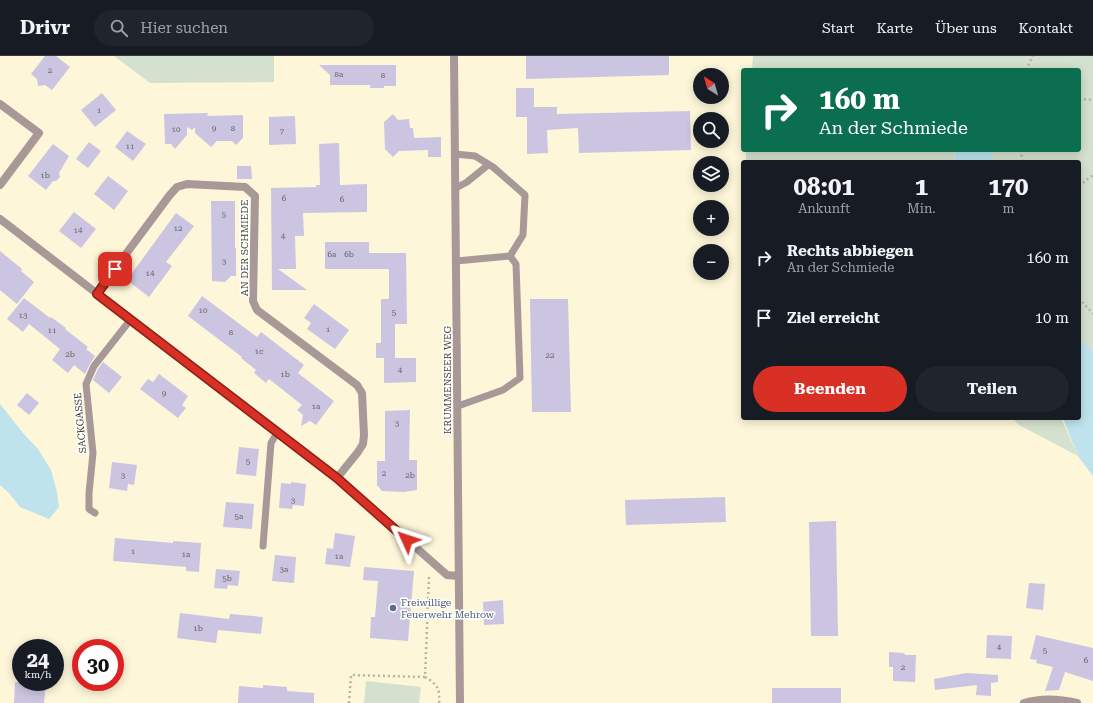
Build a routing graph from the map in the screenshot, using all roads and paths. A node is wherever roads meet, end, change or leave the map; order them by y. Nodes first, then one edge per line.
1 (454, 56) edge
2 (1033, 56) edge
3 (1027, 68) edge
4 (1081, 99) edge
5 (1093, 100) edge
6 (0, 104) edge
7 (455, 154) junction
8 (488, 165) junction
9 (1093, 175) edge
10 (1081, 184) edge
11 (0, 185) edge
12 (456, 188) junction
13 (0, 219) edge
14 (510, 256) junction
15 (456, 261) junction
16 (97, 294) junction
17 (1081, 300) edge
18 (1093, 314) edge
19 (131, 319) junction
20 (458, 406) junction
21 (277, 433) junction
22 (337, 478) junction
23 (95, 514) dead end
24 (263, 546) dead end
25 (430, 561) junction
26 (458, 576) junction
27 (425, 677) junction
28 (349, 703) edge
29 (439, 703) edge
30 (460, 703) edge
31 (1024, 703) edge
32 (1077, 703) edge

1 - 7 street, KRUMMENSEER WEG
2 - 3 path
4 - 5 path
6 - 11 street
7 - 8 lane
7 - 12 street, KRUMMENSEER WEG
8 - 12 lane
8 - 14 lane
9 - 10 path
12 - 15 street, KRUMMENSEER WEG
13 - 16 street
14 - 15 lane
14 - 20 lane
15 - 20 street, KRUMMENSEER WEG
16 - 19 street
16 - 22 street, AN DER SCHMIEDE
17 - 18 path
19 - 21 street
19 - 23 lane, SACKGASSE
20 - 26 street, KRUMMENSEER WEG
21 - 22 street
21 - 24 lane
22 - 25 street
25 - 26 street
25 - 27 path
26 - 30 street, KRUMMENSEER WEG
27 - 28 path
27 - 29 path
31 - 32 street

